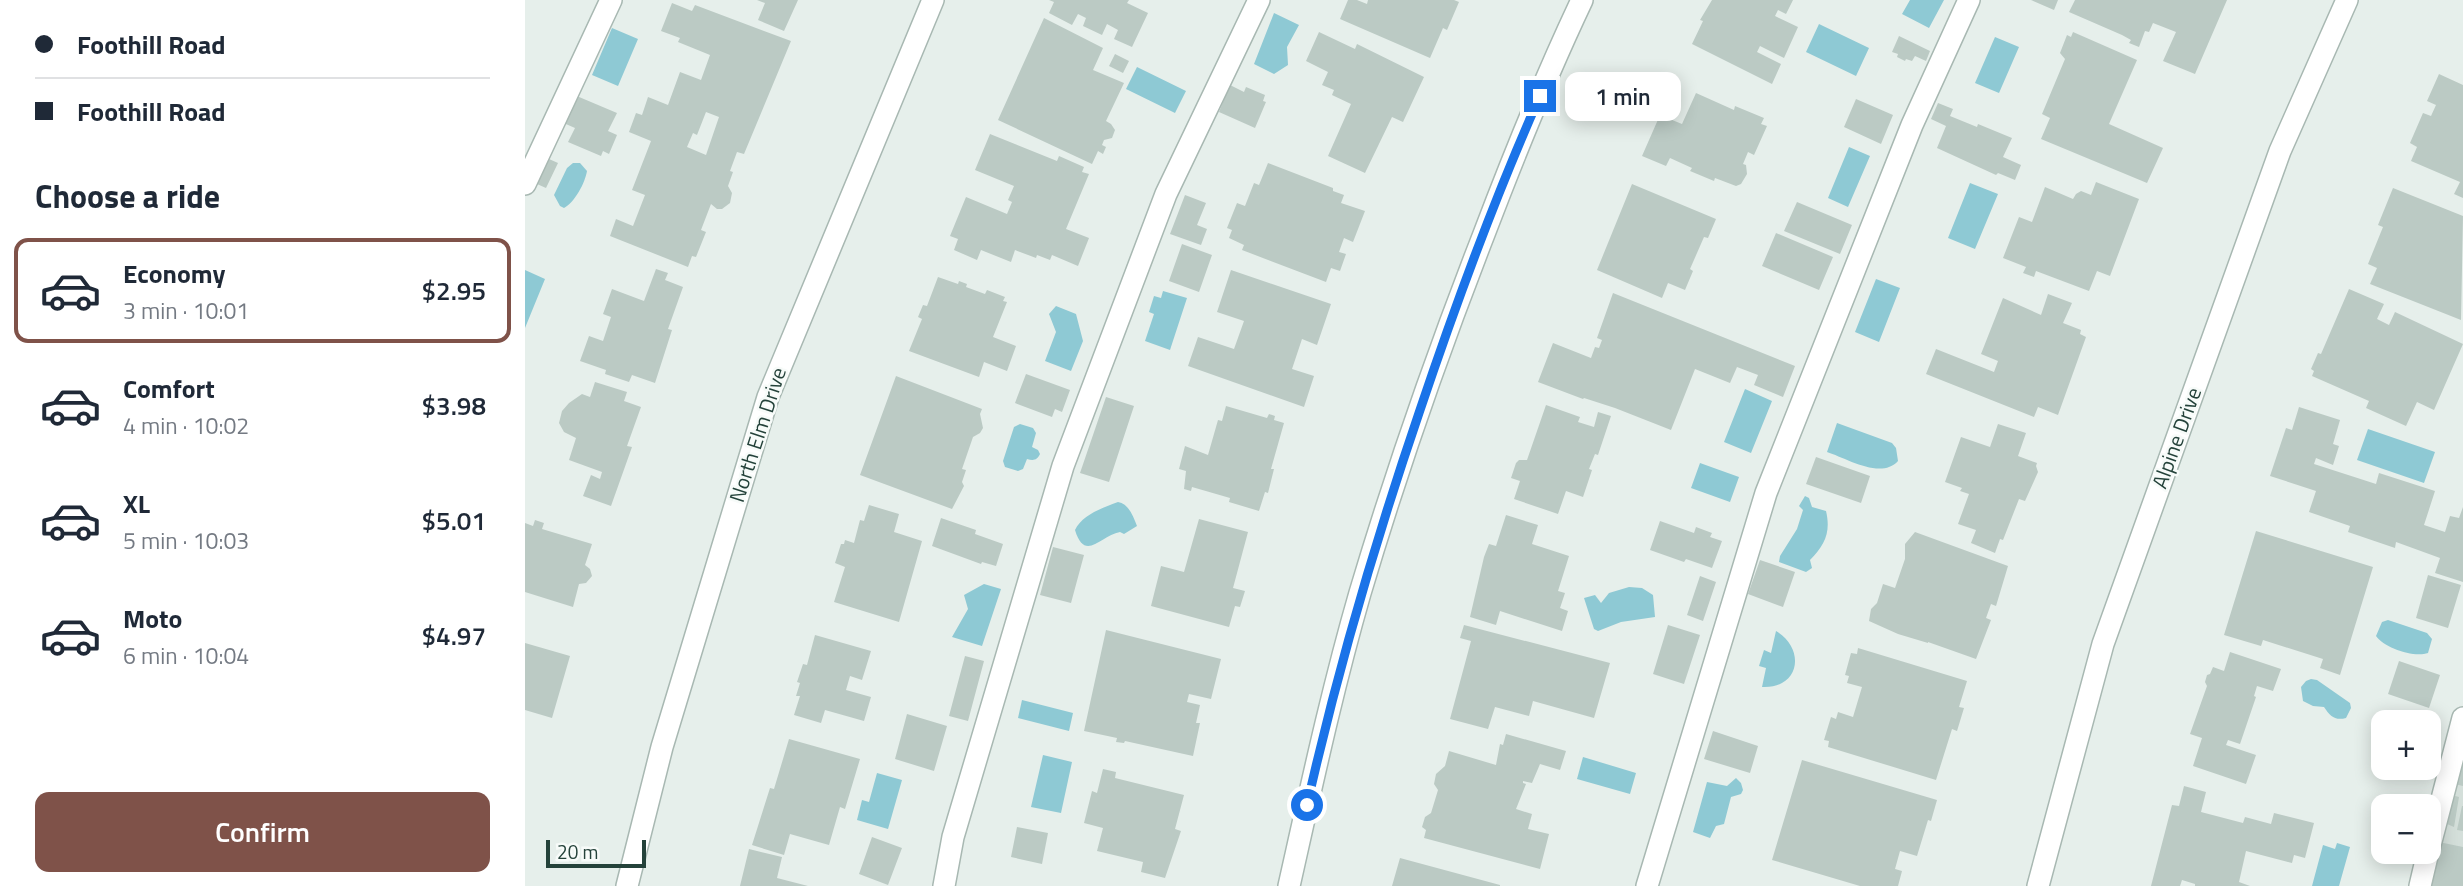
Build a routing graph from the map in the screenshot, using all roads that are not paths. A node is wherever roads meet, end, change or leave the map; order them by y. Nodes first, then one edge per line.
1 (611, 0) edge
2 (933, 0) edge
3 (1259, 0) edge
4 (1583, 0) edge
5 (1969, 0) edge
6 (2347, 0) edge
7 (525, 184) edge
8 (2463, 718) edge
9 (2441, 803) edge
10 (2426, 864) edge
11 (627, 886) edge
12 (944, 886) edge
13 (1289, 886) edge
14 (1647, 886) edge
15 (2038, 886) edge
16 (2420, 886) edge

1 - 7 street
2 - 11 street, North Elm Drive
3 - 12 street
4 - 13 street
5 - 14 street
6 - 15 street, Alpine Drive
8 - 9 street
10 - 16 street

